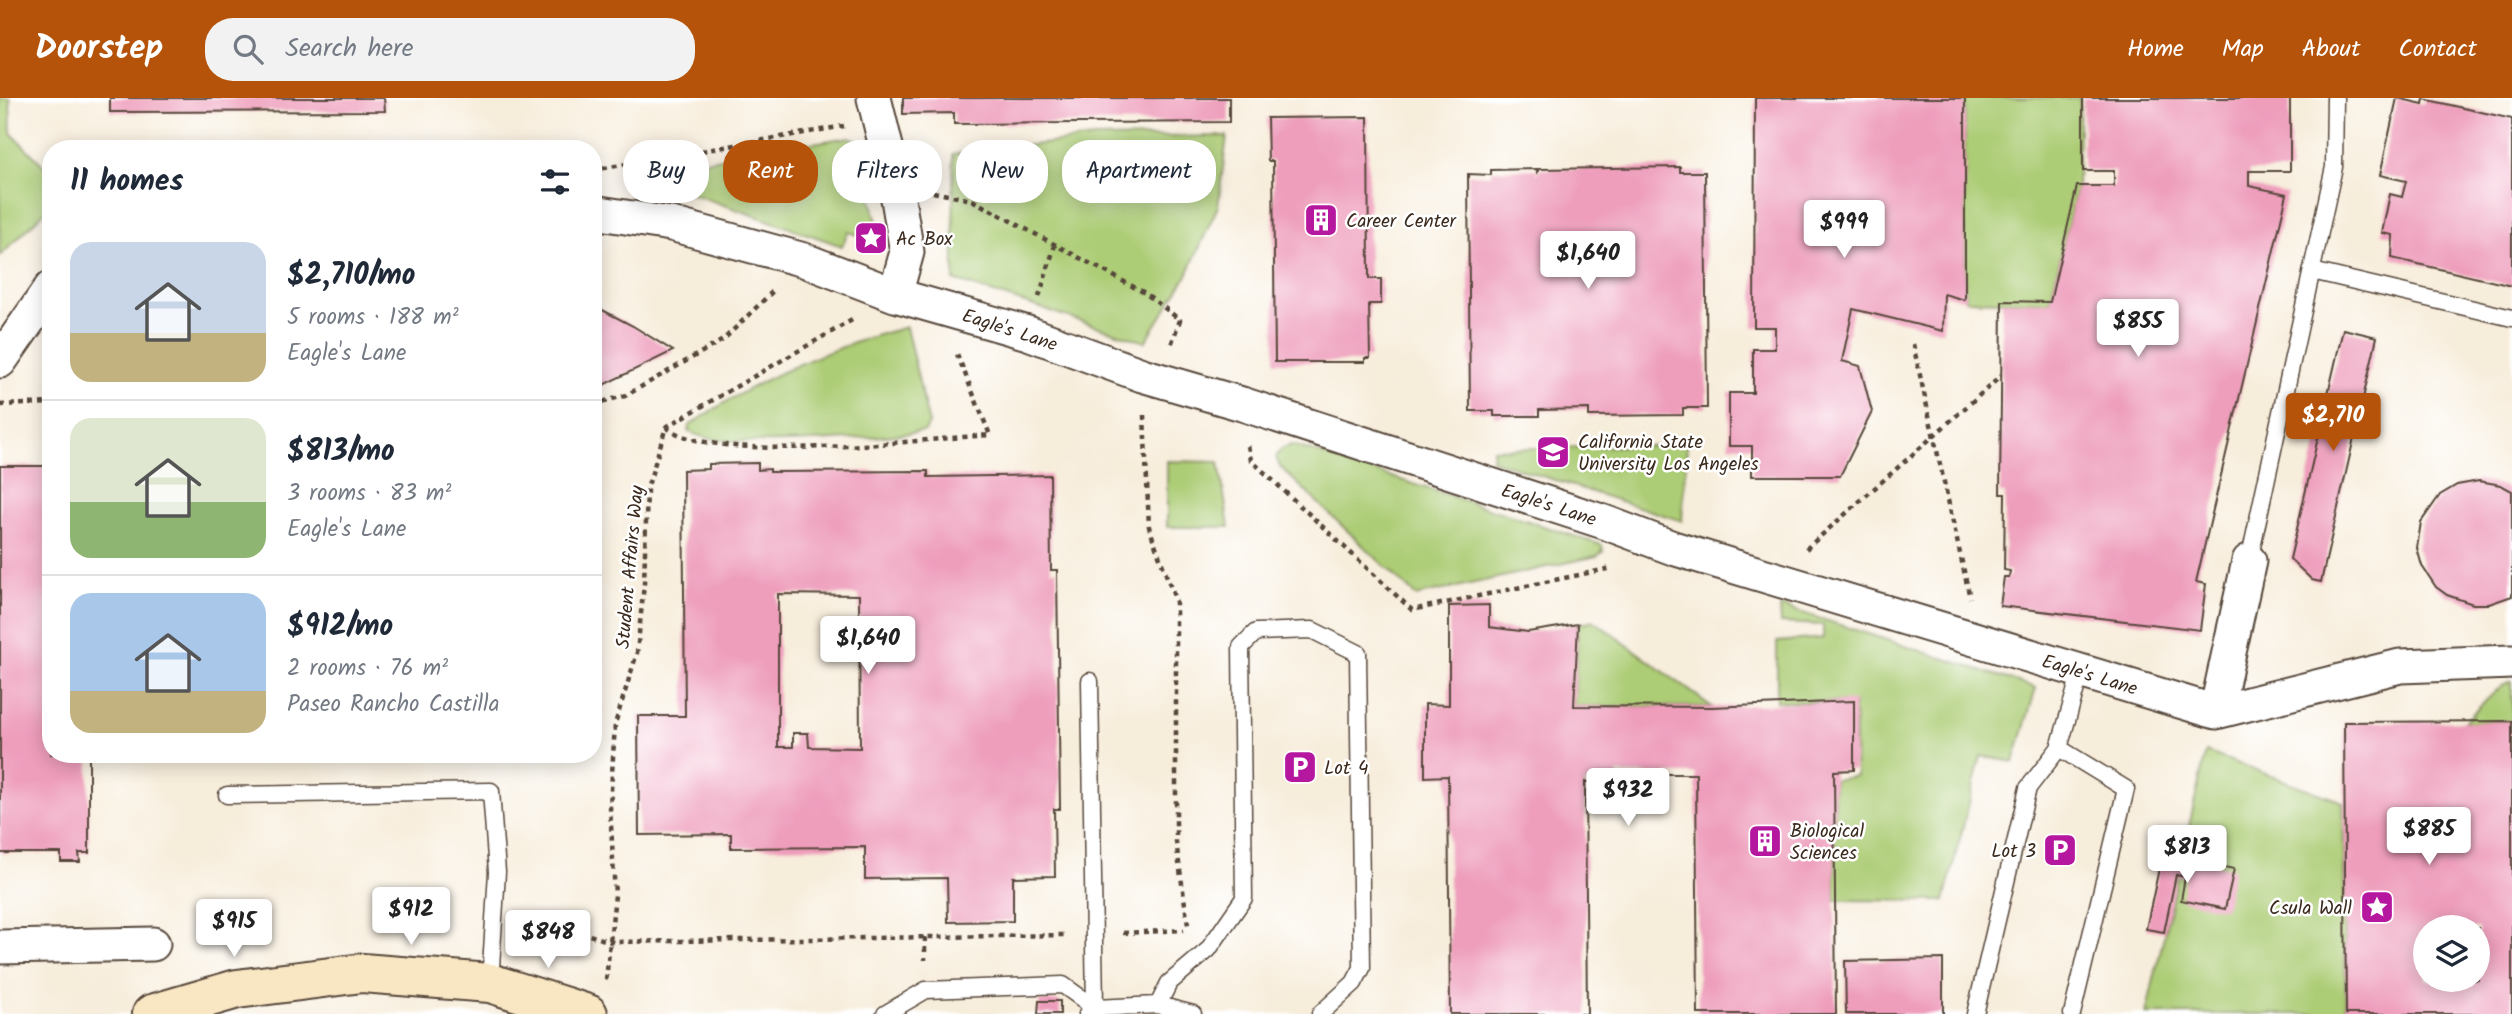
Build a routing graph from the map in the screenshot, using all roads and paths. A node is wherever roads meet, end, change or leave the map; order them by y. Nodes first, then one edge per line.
1 (2334, 98) edge
2 (876, 109) edge
3 (884, 140) edge
4 (602, 168) edge
5 (942, 193) edge
6 (898, 203) edge
7 (602, 213) edge
8 (1055, 245) junction
9 (804, 260) junction
10 (2312, 271) junction
11 (895, 295) junction
12 (42, 301) edge
13 (939, 307) junction
14 (2512, 318) edge
15 (1028, 333) junction
16 (1913, 344) dead end
17 (0, 361) edge
18 (2001, 376) dead end
19 (1151, 377) junction
20 (602, 402) edge
21 (42, 403) edge
22 (1242, 404) junction
23 (0, 405) edge
24 (666, 427) junction
25 (1933, 433) junction
26 (1673, 548) junction
27 (2249, 561) joint
28 (1775, 578) junction
29 (1980, 640) junction
30 (2512, 662) edge
31 (2081, 671) junction
32 (1090, 681) dead end
33 (2216, 712) junction
34 (2059, 748) junction
35 (227, 795) dead end
36 (542, 920) dead end
37 (1188, 930) junction
38 (1092, 934) junction
39 (1195, 934) dead end
40 (611, 942) junction
41 (153, 944) dead end
42 (0, 947) edge
43 (490, 983) junction
44 (596, 1002) edge
45 (1158, 1005) junction
46 (1091, 1011) edge
47 (152, 1014) edge
48 (888, 1014) edge
49 (1193, 1014) edge
50 (1320, 1014) edge
51 (1975, 1014) edge
52 (2072, 1014) edge

1 - 10 lane
2 - 3 street
2 - 4 path
5 - 8 path
6 - 11 street
7 - 9 street, Eagle's Lane
8 - 15 path
8 - 19 path
9 - 11 street, Eagle's Lane
9 - 20 path
10 - 14 lane
10 - 27 lane
11 - 13 street, Eagle's Lane
11 - 24 path
12 - 17 street
13 - 15 street, Eagle's Lane
13 - 24 path
15 - 19 street, Eagle's Lane
16 - 25 path
18 - 25 path
19 - 22 street, Eagle's Lane
19 - 37 path
21 - 23 path
22 - 26 street, Eagle's Lane
22 - 26 path
24 - 40 path, Student Affairs Way
25 - 28 path
25 - 29 path
26 - 28 street, Eagle's Lane
27 - 33 street
28 - 29 street, Eagle's Lane
29 - 31 street, Eagle's Lane
30 - 33 street
31 - 33 street, Eagle's Lane
31 - 34 lane
32 - 38 lane
34 - 51 lane
34 - 52 lane
35 - 43 lane
36 - 40 path
37 - 38 path
37 - 39 path
38 - 40 path
38 - 46 lane
40 - 44 path, Student Affairs Way
41 - 42 street
43 - 44 street
43 - 47 street
45 - 46 lane
45 - 49 lane
45 - 50 lane
46 - 48 lane

